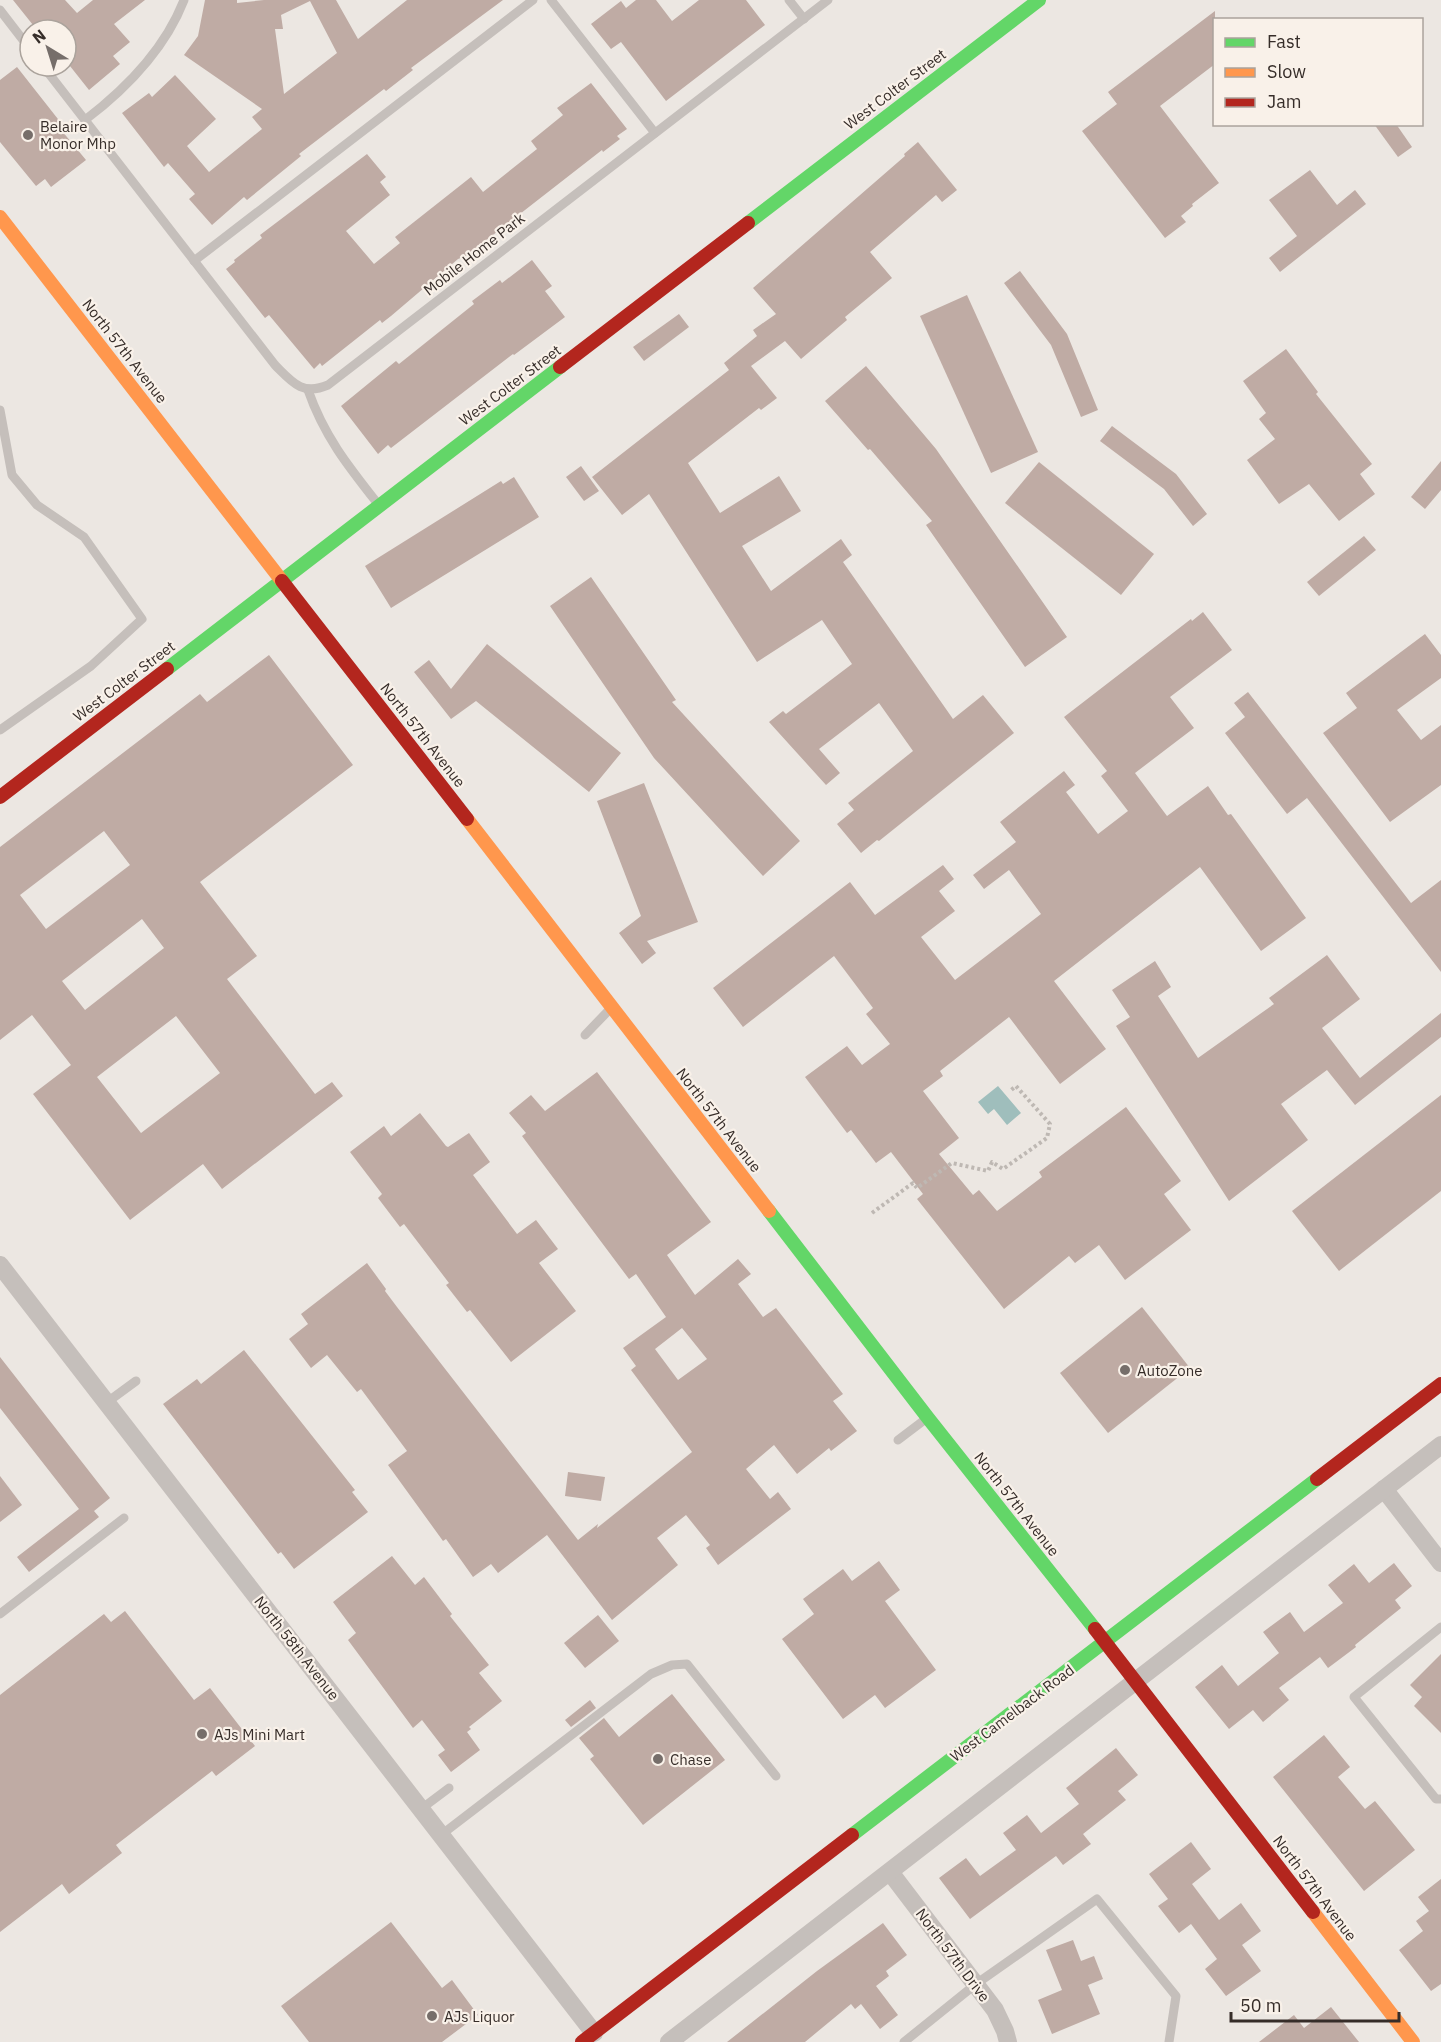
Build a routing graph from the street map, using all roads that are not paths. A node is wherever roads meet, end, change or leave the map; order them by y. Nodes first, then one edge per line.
1 (184, 0) edge
2 (533, 0) edge
3 (551, 0) edge
4 (789, 0) edge
5 (828, 0) edge
6 (1039, 0) edge
7 (0, 10) edge
8 (804, 19) junction
9 (18, 33) edge
10 (52, 78) edge
11 (85, 120) junction
12 (655, 133) junction
13 (0, 218) edge
14 (194, 261) junction
15 (308, 390) junction
16 (0, 410) edge
17 (379, 506) junction
18 (282, 580) junction
19 (0, 730) edge
20 (0, 797) edge
21 (611, 1008) junction
22 (585, 1035) dead end
23 (0, 1265) edge
24 (136, 1381) dead end
25 (1441, 1384) edge
26 (106, 1402) junction
27 (928, 1418) junction
28 (898, 1440) dead end
29 (1441, 1445) edge
30 (1384, 1489) junction
31 (124, 1518) dead end
32 (1441, 1563) edge
33 (0, 1614) edge
34 (1441, 1627) edge
35 (1105, 1642) junction
36 (1137, 1682) junction
37 (776, 1776) dead end
38 (449, 1788) dead end
39 (1441, 1799) edge
40 (422, 1809) junction
41 (441, 1835) junction
42 (890, 1872) junction
43 (976, 1984) junction
44 (588, 2037) edge
45 (669, 2042) edge
46 (904, 2042) edge
47 (1008, 2042) edge
48 (1169, 2042) edge
49 (1413, 2042) edge

1 - 11 lane
2 - 14 lane
3 - 12 lane
4 - 8 lane
5 - 8 lane, Mobile Home Park
6 - 17 street, West Colter Street
7 - 9 lane
8 - 12 lane, Mobile Home Park
10 - 11 lane
11 - 14 lane
12 - 15 lane, Mobile Home Park
13 - 18 street, North 57th Avenue
14 - 15 lane
15 - 17 lane
16 - 19 lane
17 - 18 street, West Colter Street
18 - 20 street, West Colter Street
18 - 21 street, North 57th Avenue
21 - 22 lane
21 - 27 street, North 57th Avenue
23 - 26 street, North 58th Avenue
24 - 26 lane
25 - 35 street, West Camelback Road
26 - 40 street, North 58th Avenue
27 - 28 lane
27 - 35 street, North 57th Avenue
29 - 30 street
30 - 32 street
30 - 36 street
31 - 33 lane
34 - 39 lane
35 - 36 street, North 57th Avenue
35 - 44 street, West Camelback Road
36 - 42 street
36 - 49 street, North 57th Avenue
37 - 41 lane
38 - 40 lane
40 - 41 street, North 58th Avenue
41 - 44 street, North 58th Avenue
42 - 43 street, North 57th Drive
42 - 45 street
43 - 46 lane
43 - 47 street, North 57th Drive
43 - 48 lane

